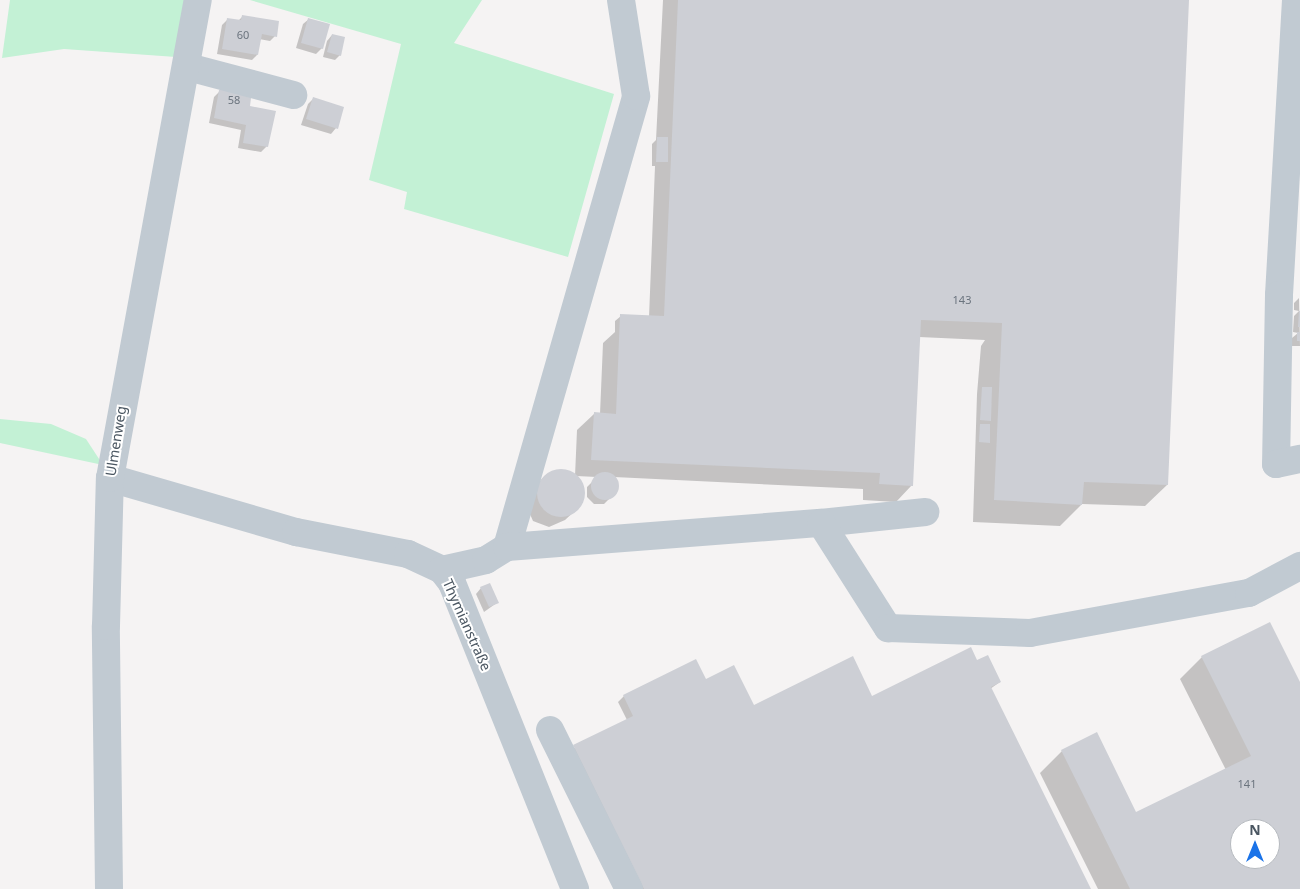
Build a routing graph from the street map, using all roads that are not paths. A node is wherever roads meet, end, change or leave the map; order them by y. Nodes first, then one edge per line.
1 (198, 0) edge
2 (621, 0) edge
3 (1296, 0) edge
4 (188, 67) junction
5 (293, 95) dead end
6 (1300, 460) edge
7 (110, 478) junction
8 (925, 512) dead end
9 (821, 522) junction
10 (507, 547) junction
11 (1300, 566) edge
12 (442, 570) junction
13 (550, 730) dead end
14 (109, 889) edge
15 (575, 889) edge
16 (629, 889) edge

1 - 4 street, Ulmenweg
2 - 10 street
3 - 6 street
4 - 5 street
4 - 7 street, Ulmenweg
7 - 12 street, Thymianstraße
7 - 14 street, Ulmenweg
8 - 9 street
9 - 10 street
9 - 11 street
10 - 12 street
12 - 15 street, Thymianstraße
13 - 16 street

